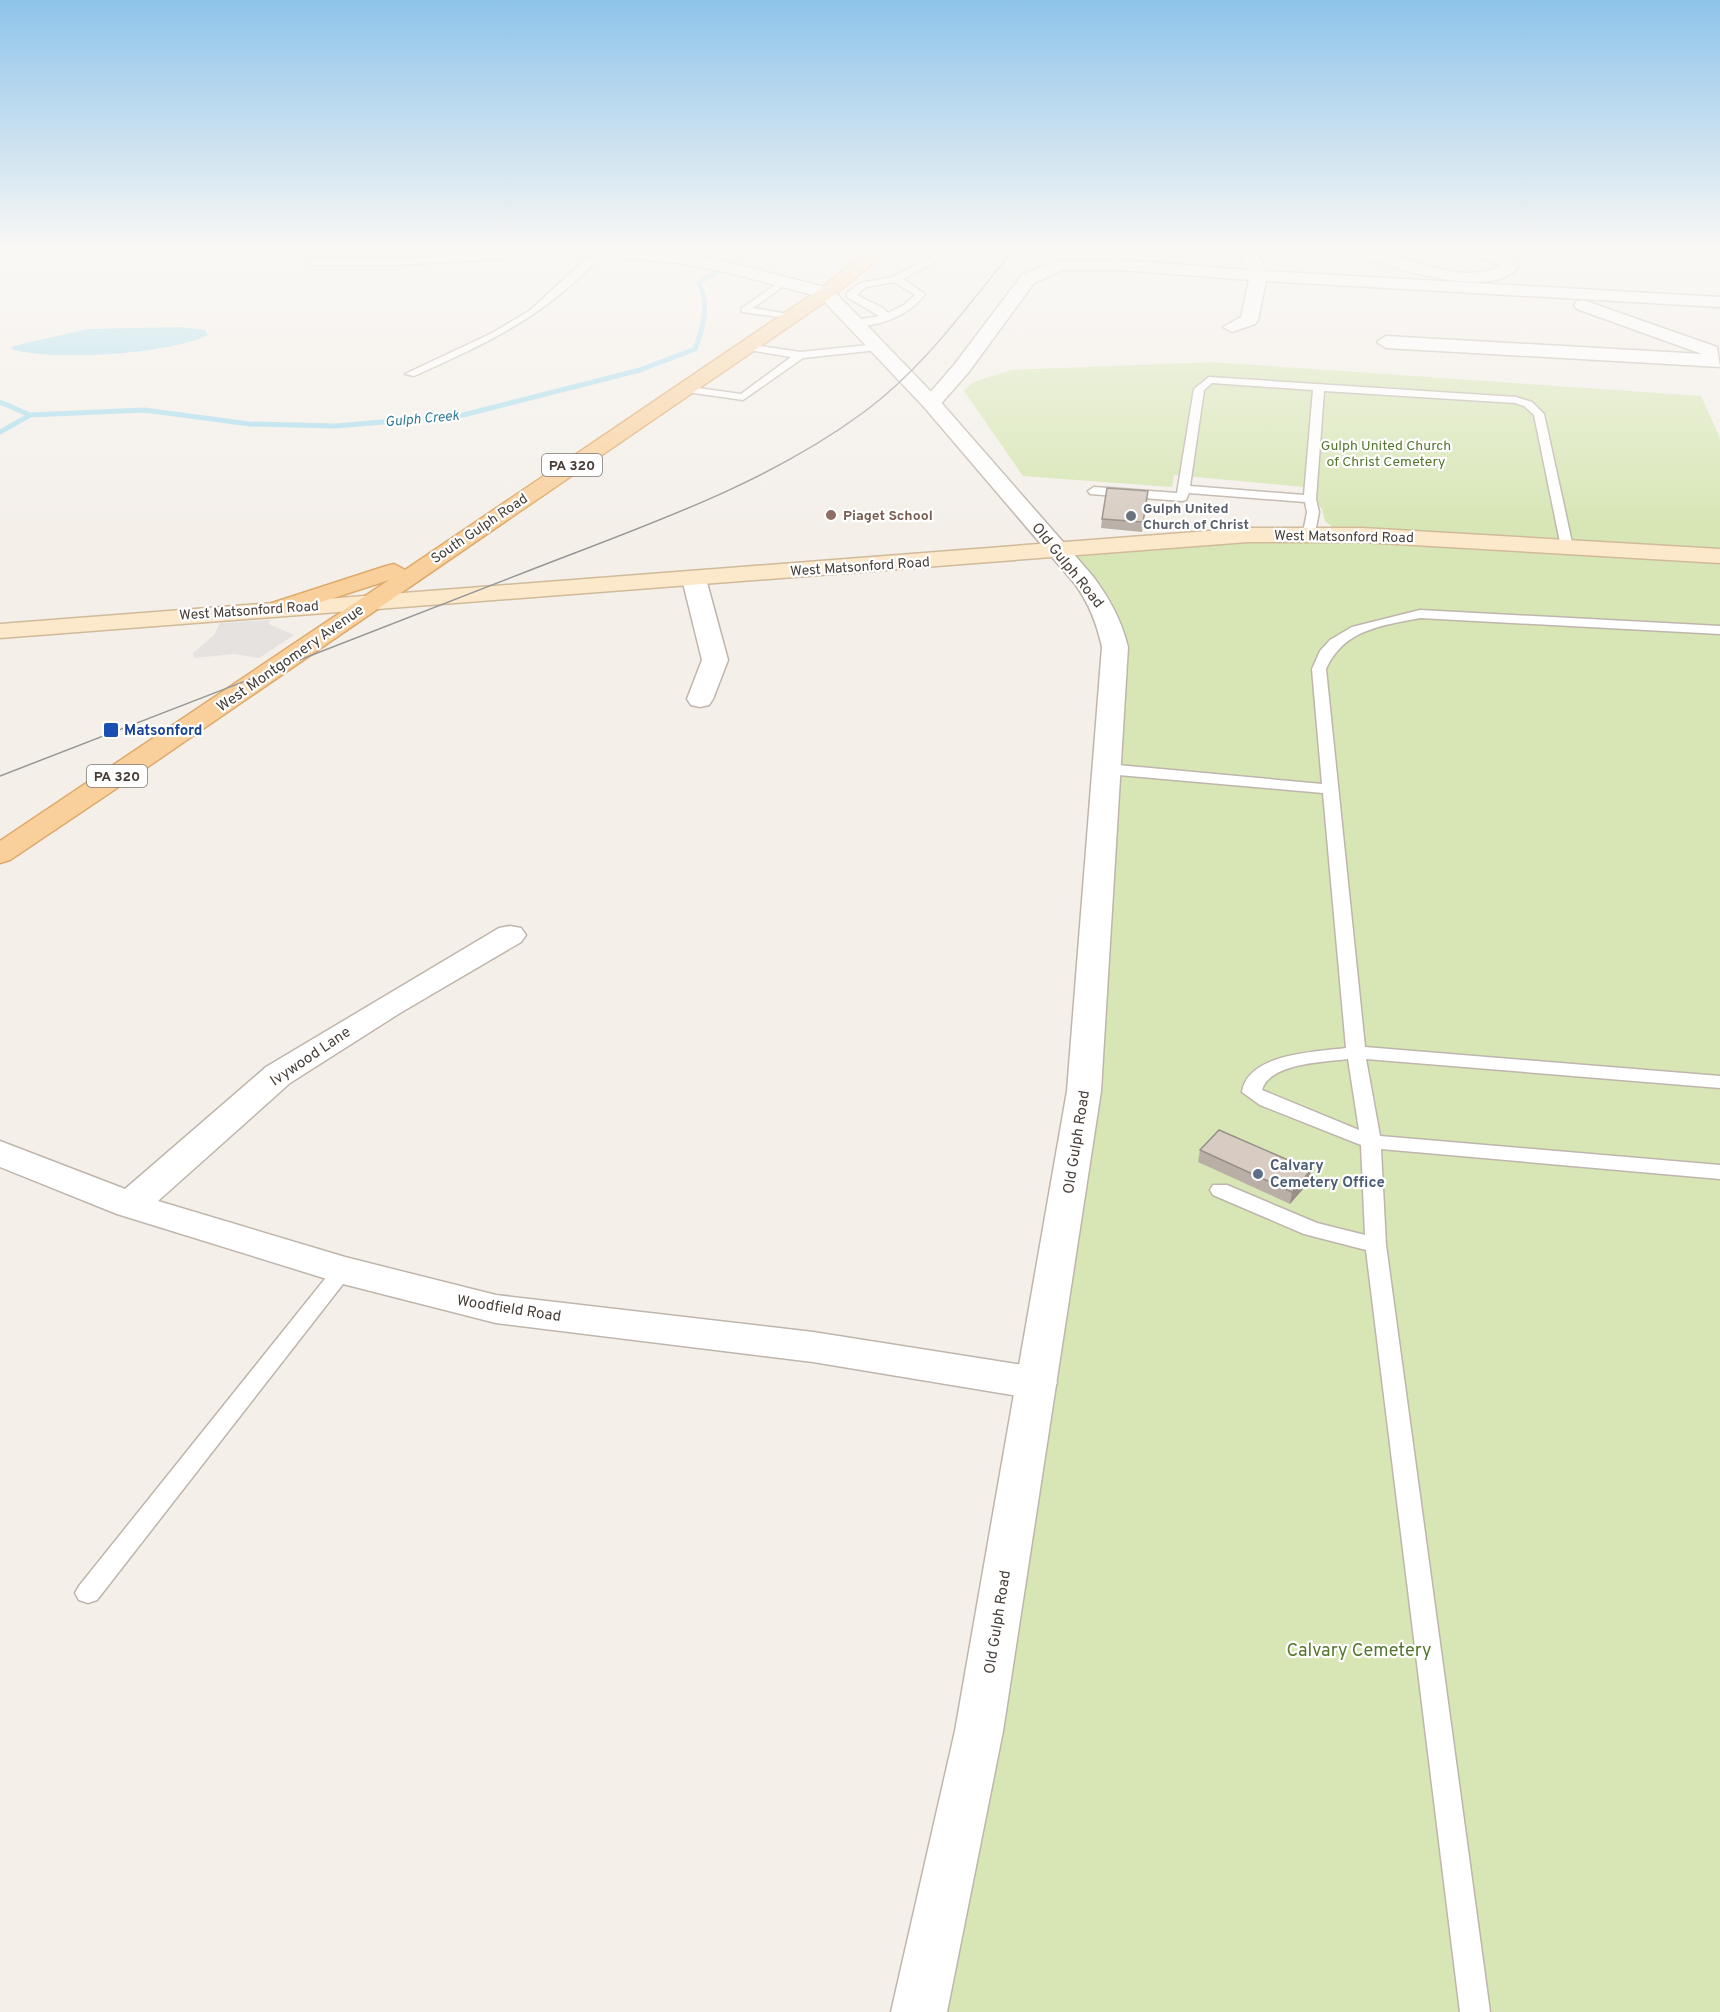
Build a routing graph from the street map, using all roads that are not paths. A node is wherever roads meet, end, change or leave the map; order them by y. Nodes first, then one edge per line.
1 (479, 343) edge
2 (752, 343) edge
3 (874, 343) edge
4 (980, 343) edge
5 (1402, 343) edge
6 (1689, 343) edge
7 (746, 347) junction
8 (878, 347) junction
9 (1720, 354) edge
10 (801, 355) junction
11 (1720, 361) edge
12 (410, 374) dead end
13 (1319, 387) junction
14 (684, 389) junction
15 (931, 403) junction
16 (1185, 489) junction
17 (1094, 491) dead end
18 (1310, 499) junction
19 (1309, 533) junction
20 (1567, 547) junction
21 (446, 550) junction
22 (1058, 551) junction
23 (1720, 556) edge
24 (694, 579) junction
25 (371, 601) junction
26 (280, 608) junction
27 (1720, 630) edge
28 (0, 631) edge
29 (700, 699) dead end
30 (1107, 769) junction
31 (1331, 789) junction
32 (0, 854) edge
33 (510, 935) dead end
34 (1356, 1053) junction
35 (1720, 1082) edge
36 (1371, 1142) junction
37 (0, 1154) edge
38 (1720, 1172) edge
39 (1221, 1190) dead end
40 (130, 1205) junction
41 (1376, 1245) junction
42 (343, 1270) junction
43 (1036, 1383) junction
44 (88, 1593) dead end
45 (919, 2012) edge
46 (1475, 2012) edge

1 - 12 lane
2 - 7 main road, South Gulph Road / PA 320
3 - 8 street, Old Gulph Road
4 - 15 street
5 - 11 street
6 - 9 street
7 - 10 lane
7 - 14 main road, South Gulph Road / PA 320
8 - 10 lane
8 - 15 street, Old Gulph Road
10 - 14 lane
13 - 16 lane
13 - 18 lane
13 - 20 lane
14 - 21 main road, South Gulph Road / PA 320
15 - 22 street, Old Gulph Road
16 - 17 lane
16 - 18 lane
18 - 19 lane
19 - 20 main road, West Matsonford Road
19 - 22 main road, West Matsonford Road
20 - 23 main road, West Matsonford Road
21 - 25 main road, South Gulph Road / PA 320
21 - 26 main road
22 - 24 main road, West Matsonford Road
22 - 30 street, Old Gulph Road
24 - 25 main road, West Matsonford Road
24 - 29 street
25 - 26 main road, West Matsonford Road
25 - 32 main road, West Montgomery Avenue / PA 320
26 - 28 main road, West Matsonford Road
27 - 31 lane
30 - 31 lane
30 - 43 street, Old Gulph Road
31 - 34 lane
33 - 40 street, Ivywood Lane
34 - 35 lane
34 - 36 lane
34 - 36 lane
36 - 38 lane
36 - 41 lane
37 - 40 street, Woodfield Road
39 - 41 lane
40 - 42 street, Woodfield Road
41 - 46 lane
42 - 43 street, Woodfield Road
42 - 44 lane
43 - 45 street, Old Gulph Road

